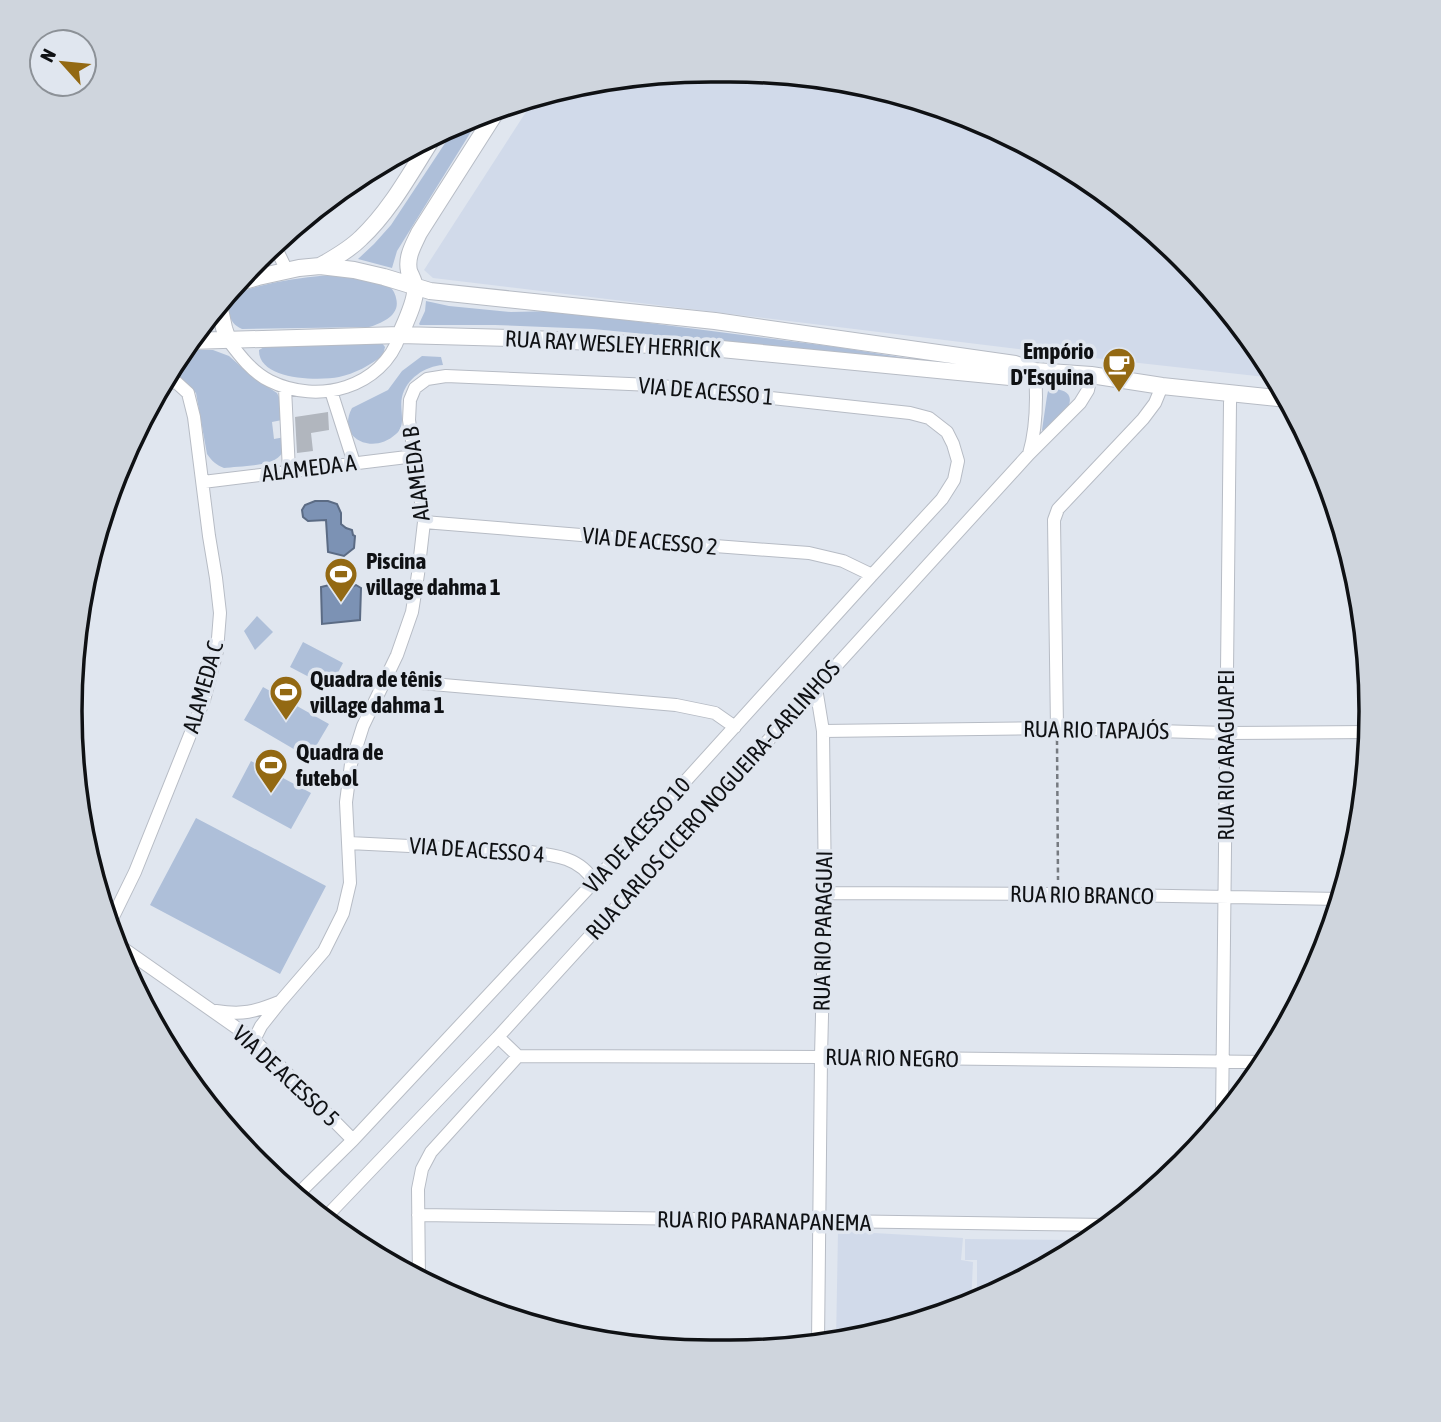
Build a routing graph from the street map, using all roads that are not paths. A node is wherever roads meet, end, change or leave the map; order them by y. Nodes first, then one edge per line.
1 (489, 123) edge
2 (423, 152) edge
3 (279, 254) edge
4 (320, 266) junction
5 (287, 271) junction
6 (254, 279) edge
7 (415, 288) junction
8 (221, 316) edge
9 (400, 335) junction
10 (228, 340) junction
11 (203, 341) edge
12 (1035, 371) junction
13 (1091, 375) junction
14 (426, 379) joint
15 (175, 383) edge
16 (1162, 386) junction
17 (285, 388) junction
18 (331, 391) junction
19 (1231, 392) junction
20 (1275, 398) edge
21 (1029, 454) junction
22 (415, 456) junction
23 (958, 461) joint
24 (354, 463) junction
25 (289, 471) junction
26 (203, 482) junction
27 (424, 522) junction
28 (872, 575) junction
29 (386, 680) junction
30 (817, 688) junction
31 (735, 727) junction
32 (1057, 728) junction
33 (823, 731) junction
34 (1358, 732) edge
35 (1225, 733) junction
36 (349, 843) junction
37 (594, 882) junction
38 (825, 893) junction
39 (1225, 897) junction
40 (1329, 899) edge
41 (116, 912) edge
42 (131, 954) edge
43 (279, 1002) junction
44 (211, 1010) junction
45 (498, 1037) junction
46 (254, 1040) junction
47 (518, 1056) junction
48 (821, 1057) junction
49 (1222, 1061) junction
50 (1252, 1062) edge
51 (1222, 1103) edge
52 (353, 1140) junction
53 (303, 1189) edge
54 (331, 1212) edge
55 (418, 1214) junction
56 (819, 1221) junction
57 (1092, 1225) edge
58 (419, 1268) edge
59 (818, 1333) edge

1 - 7 street
2 - 4 street
3 - 5 street
4 - 5 street, RUA RAY WESLEY HERRICK
4 - 7 street, RUA RAY WESLEY HERRICK
5 - 6 street, RUA RAY WESLEY HERRICK
7 - 9 street
7 - 12 street, RUA RAY WESLEY HERRICK
8 - 10 street
9 - 10 street, RUA RAY WESLEY HERRICK
9 - 12 street, RUA RAY WESLEY HERRICK
9 - 18 street
10 - 11 street, RUA RAY WESLEY HERRICK
10 - 17 street
12 - 13 street, RUA RAY WESLEY HERRICK
12 - 21 street
13 - 16 street, RUA RAY WESLEY HERRICK
13 - 21 street, RUA CARLOS CICERO NOGUEIRA-CARLINHOS
14 - 22 street, ALAMEDA B
14 - 23 street, VIA DE ACESSO 1
15 - 26 street, ALAMEDA C
16 - 19 street, RUA RAY WESLEY HERRICK
16 - 32 street
17 - 18 street
17 - 25 street
18 - 24 street
19 - 20 street, RUA RAY WESLEY HERRICK
19 - 35 street, RUA RIO ARAGUAPEI
21 - 30 street, RUA CARLOS CICERO NOGUEIRA-CARLINHOS
22 - 24 street, ALAMEDA A
22 - 27 street, ALAMEDA B
23 - 28 street, VIA DE ACESSO 10
24 - 25 street, ALAMEDA A
25 - 26 street, ALAMEDA A
26 - 41 street, ALAMEDA C
27 - 28 street, VIA DE ACESSO 2
27 - 29 street, ALAMEDA B
28 - 31 street, VIA DE ACESSO 10
29 - 31 street
29 - 36 street, ALAMEDA B
30 - 33 street, RUA RIO PARAGUAI
30 - 45 street, RUA CARLOS CICERO NOGUEIRA-CARLINHOS
31 - 37 street, VIA DE ACESSO 10
32 - 33 street, RUA RIO TAPAJÓS
32 - 35 street, RUA RIO TAPAJÓS
33 - 38 street, RUA RIO PARAGUAI
34 - 35 street, RUA RIO TAPAJÓS
35 - 39 street, RUA RIO ARAGUAPEI
36 - 37 street, VIA DE ACESSO 4
36 - 43 street, ALAMEDA B
37 - 52 street, VIA DE ACESSO 10
38 - 39 street, RUA RIO BRANCO
38 - 48 street, RUA RIO PARAGUAI
39 - 40 street, RUA RIO BRANCO
39 - 49 street, RUA RIO ARAGUAPEI
42 - 44 street, VIA DE ACESSO 5
43 - 44 street
43 - 46 street, ALAMEDA B
44 - 46 street, VIA DE ACESSO 5
45 - 47 street
45 - 54 street, RUA CARLOS CICERO NOGUEIRA-CARLINHOS
46 - 52 street, VIA DE ACESSO 5
47 - 48 street, RUA RIO NEGRO
47 - 55 street
48 - 49 street, RUA RIO NEGRO
48 - 56 street, RUA RIO PARAGUAI
49 - 50 street, RUA RIO NEGRO
49 - 51 street, RUA RIO ARAGUAPEI
52 - 53 street, VIA DE ACESSO 10
55 - 56 street, RUA RIO PARANAPANEMA
55 - 58 street
56 - 57 street, RUA RIO PARANAPANEMA
56 - 59 street, RUA RIO PARAGUAI

